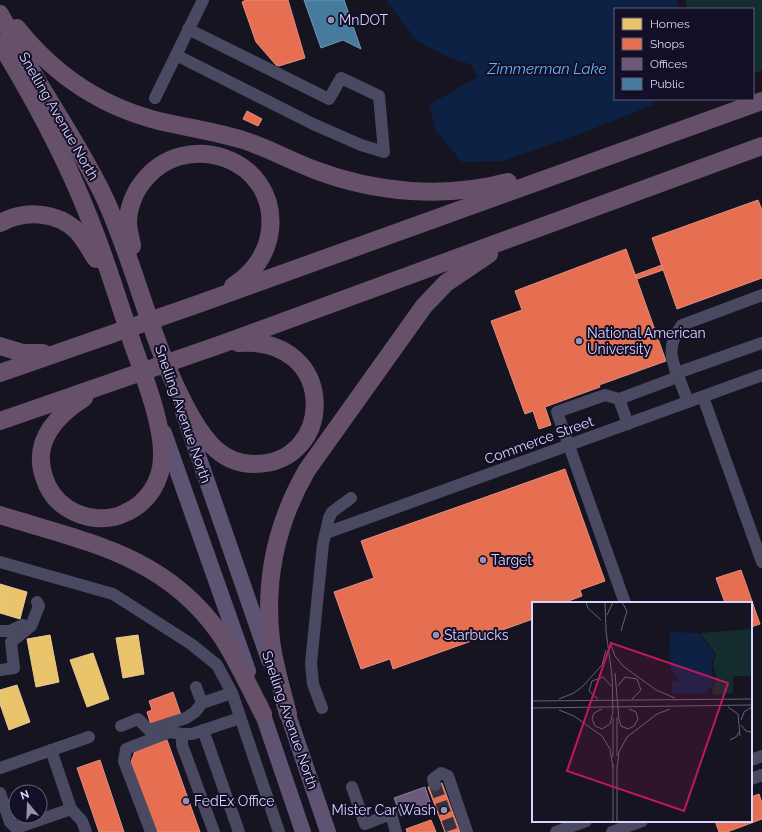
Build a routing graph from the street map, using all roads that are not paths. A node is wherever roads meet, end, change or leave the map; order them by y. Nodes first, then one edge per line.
1 (202, 0) edge
2 (0, 3) edge
3 (0, 14) edge
4 (188, 29) junction
5 (0, 43) edge
6 (176, 55) junction
7 (155, 98) dead end
8 (762, 101) edge
9 (668, 134) junction
10 (762, 147) edge
11 (575, 213) junction
12 (0, 223) edge
13 (139, 290) junction
14 (762, 295) edge
15 (118, 297) junction
16 (201, 303) junction
17 (762, 343) edge
18 (222, 344) junction
19 (0, 346) edge
20 (56, 352) junction
21 (0, 373) edge
22 (677, 373) junction
23 (762, 375) edge
24 (118, 380) junction
25 (176, 390) junction
26 (151, 396) junction
27 (703, 397) junction
28 (619, 399) junction
29 (688, 402) junction
30 (0, 421) edge
31 (628, 424) junction
32 (569, 445) junction
33 (351, 498) dead end
34 (0, 515) edge
35 (326, 533) junction
36 (0, 562) edge
37 (762, 562) edge
38 (625, 602) edge
39 (0, 631) edge
40 (0, 670) edge
41 (196, 687) dead end
42 (232, 693) junction
43 (202, 703) junction
44 (322, 708) dead end
45 (263, 714) junction
46 (288, 714) junction
47 (240, 718) junction
48 (121, 726) dead end
49 (173, 730) junction
50 (203, 730) junction
51 (89, 737) dead end
52 (51, 750) junction
53 (762, 756) edge
54 (752, 760) edge
55 (0, 768) edge
56 (762, 775) edge
57 (752, 779) edge
58 (435, 785) dead end
59 (352, 786) dead end
60 (0, 793) edge
61 (71, 809) junction
62 (583, 822) edge
63 (639, 822) edge
64 (366, 828) edge
65 (86, 832) edge
66 (151, 832) edge
67 (214, 832) edge
68 (239, 832) edge
69 (279, 832) edge
70 (303, 832) edge
71 (328, 832) edge
72 (396, 832) edge
73 (467, 832) edge
74 (556, 832) edge
75 (612, 832) edge

1 - 4 street
2 - 9 highway
3 - 13 highway, Snelling Avenue North
4 - 6 street
4 - 6 street
5 - 15 highway, Snelling Avenue North
6 - 7 street
8 - 9 highway
9 - 16 highway
10 - 11 highway
11 - 18 highway
11 - 46 highway
12 - 15 highway
13 - 16 highway
13 - 25 highway, Snelling Avenue North
14 - 22 street
15 - 26 highway, Snelling Avenue North
16 - 20 highway
17 - 22 street
18 - 24 highway
18 - 25 highway
19 - 20 highway
20 - 21 highway
22 - 28 street
22 - 29 street
23 - 27 street, Commerce Street
24 - 26 highway
24 - 30 highway
25 - 46 main road, Snelling Avenue North
26 - 45 main road, Snelling Avenue North
27 - 29 street, Commerce Street
27 - 37 street
28 - 31 street
28 - 32 street
29 - 31 street, Commerce Street
31 - 32 street, Commerce Street
32 - 35 street, Commerce Street
32 - 38 street
33 - 35 street
34 - 45 highway
35 - 44 street
36 - 42 street
39 - 40 street
41 - 43 street
42 - 43 street
42 - 47 street
43 - 49 street
45 - 70 main road, Snelling Avenue North
46 - 71 main road, Snelling Avenue North
47 - 50 street
47 - 69 street
48 - 49 street
49 - 50 street
49 - 66 street
49 - 67 street
50 - 68 street
51 - 52 street
52 - 55 street
52 - 61 street
53 - 54 street
56 - 57 street
58 - 73 street
59 - 64 street
60 - 61 street
61 - 65 street
62 - 74 street
63 - 75 street
64 - 72 street

